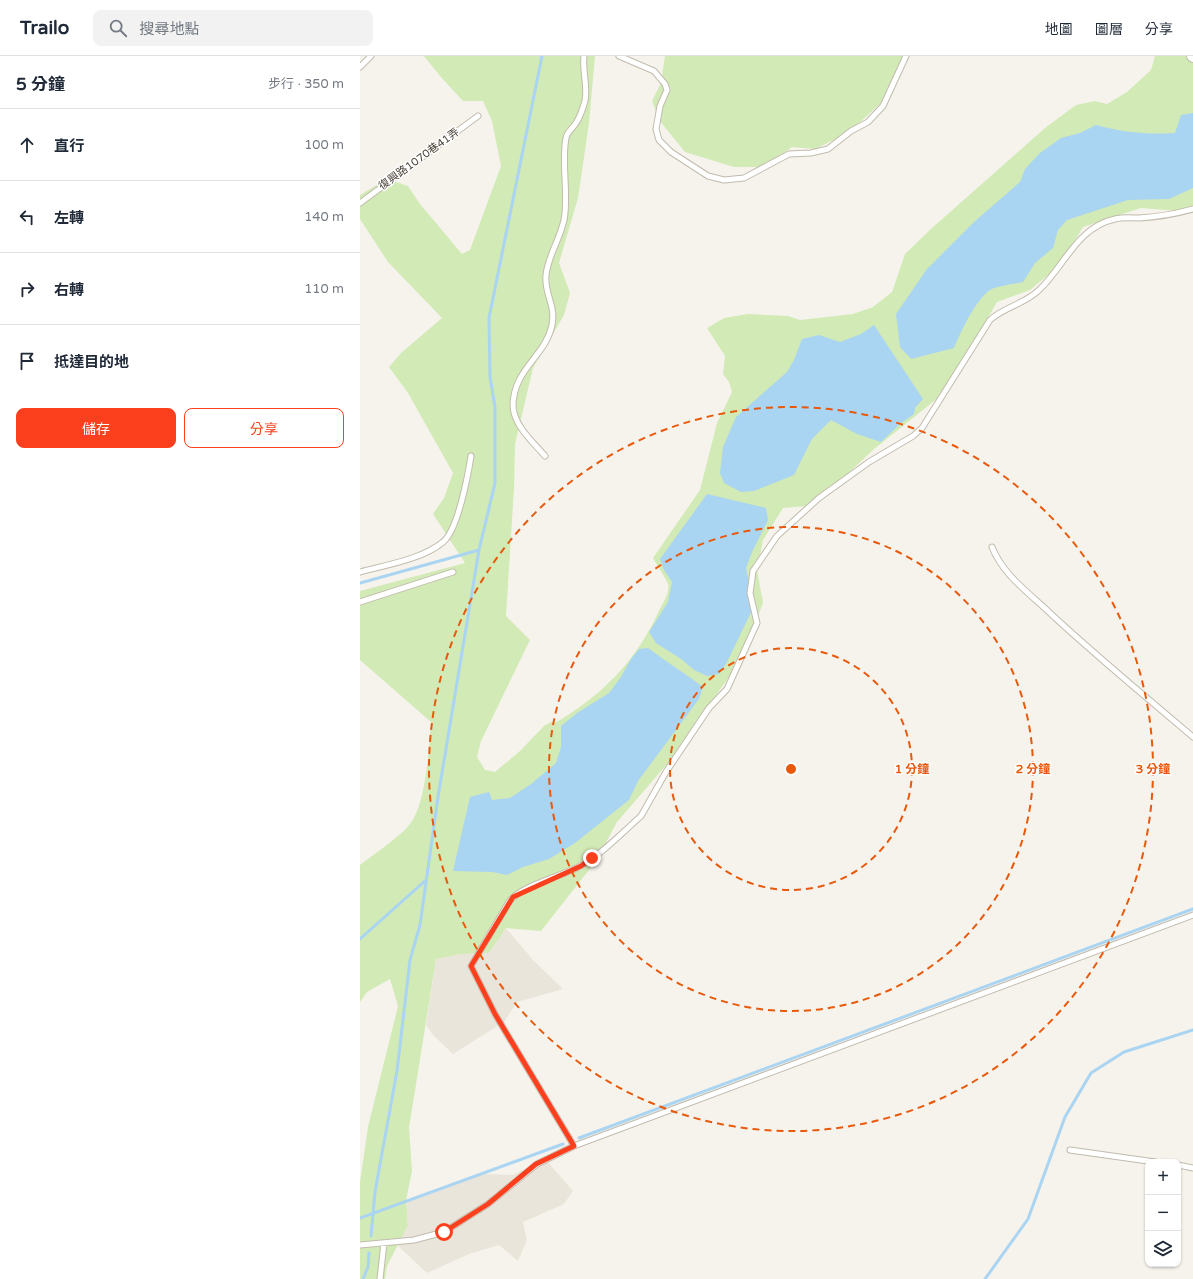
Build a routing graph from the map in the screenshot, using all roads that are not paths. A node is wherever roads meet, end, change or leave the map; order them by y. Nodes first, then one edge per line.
1 (371, 56) edge
2 (584, 56) edge
3 (619, 56) edge
4 (906, 56) edge
5 (360, 67) edge
6 (478, 116) dead end
7 (360, 203) edge
8 (1193, 209) edge
9 (472, 456) dead end
10 (545, 456) dead end
11 (992, 547) dead end
12 (360, 572) edge
13 (453, 572) dead end
14 (360, 602) edge
15 (1193, 737) edge
16 (1193, 915) edge
17 (574, 1146) junction
18 (1070, 1150) dead end
19 (1145, 1161) edge
20 (1181, 1166) edge
21 (1193, 1168) edge
22 (384, 1243) junction
23 (360, 1245) edge
24 (380, 1279) edge

1 - 5 lane
2 - 10 lane
3 - 4 lane
6 - 7 lane, 復興路1070巷41弄
8 - 17 lane
9 - 12 lane
11 - 15 lane
13 - 14 lane
16 - 17 lane
17 - 22 lane
18 - 19 lane
20 - 21 lane
22 - 23 lane
22 - 24 lane

